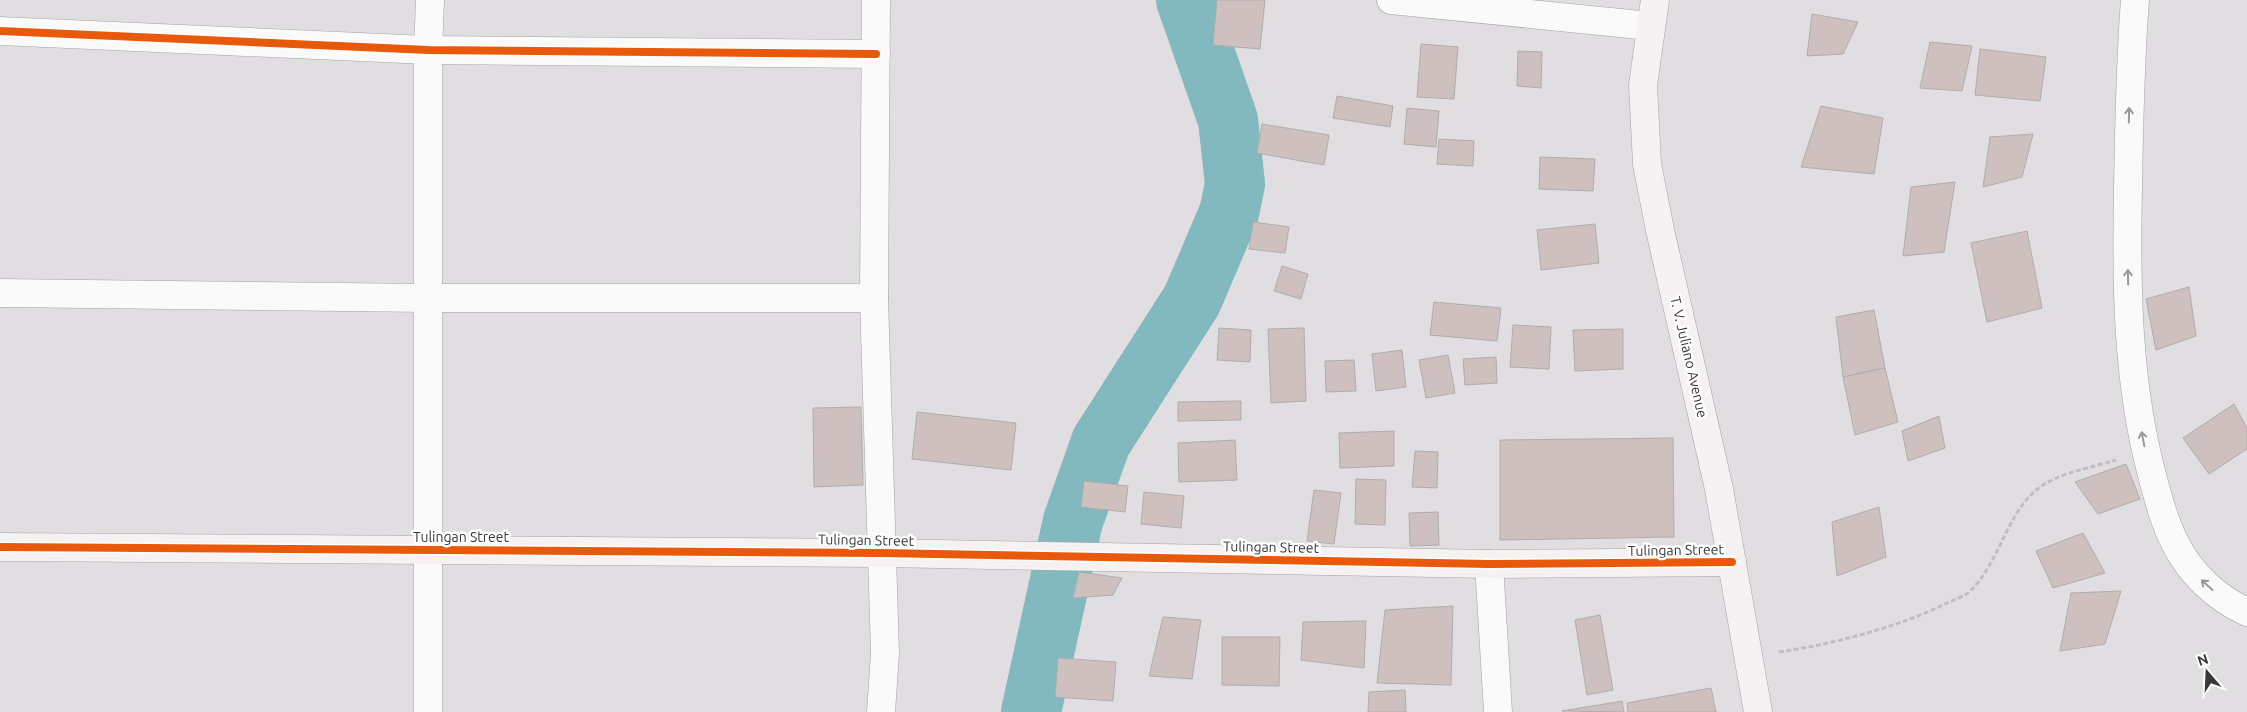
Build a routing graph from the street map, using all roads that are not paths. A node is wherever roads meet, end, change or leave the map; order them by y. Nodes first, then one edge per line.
1 (430, 0) edge
2 (876, 0) edge
3 (1391, 0) edge
4 (2135, 0) edge
5 (1591, 11) edge
6 (1653, 13) edge
7 (0, 31) edge
8 (428, 50) junction
9 (876, 54) junction
10 (0, 293) edge
11 (429, 298) junction
12 (874, 298) junction
13 (0, 547) edge
14 (428, 550) junction
15 (881, 553) junction
16 (1732, 562) junction
17 (1489, 564) junction
18 (2247, 612) edge
19 (428, 712) edge
20 (881, 712) edge
21 (1498, 712) edge
22 (1758, 712) edge

1 - 8 street
2 - 9 street
3 - 5 street
18 -> 4 street
5 - 6 street
6 - 16 street, T. V. Juliano Avenue
7 - 8 street
8 - 9 street
8 - 11 street
9 - 12 street
10 - 11 street
11 - 12 street
11 - 14 street
12 - 15 street
13 - 14 street, Tulingan Street
14 - 15 street, Tulingan Street
14 - 19 street
15 - 17 street, Tulingan Street
15 - 20 street
16 - 17 street, Tulingan Street
16 - 22 street, T. V. Juliano Avenue
17 - 21 street

